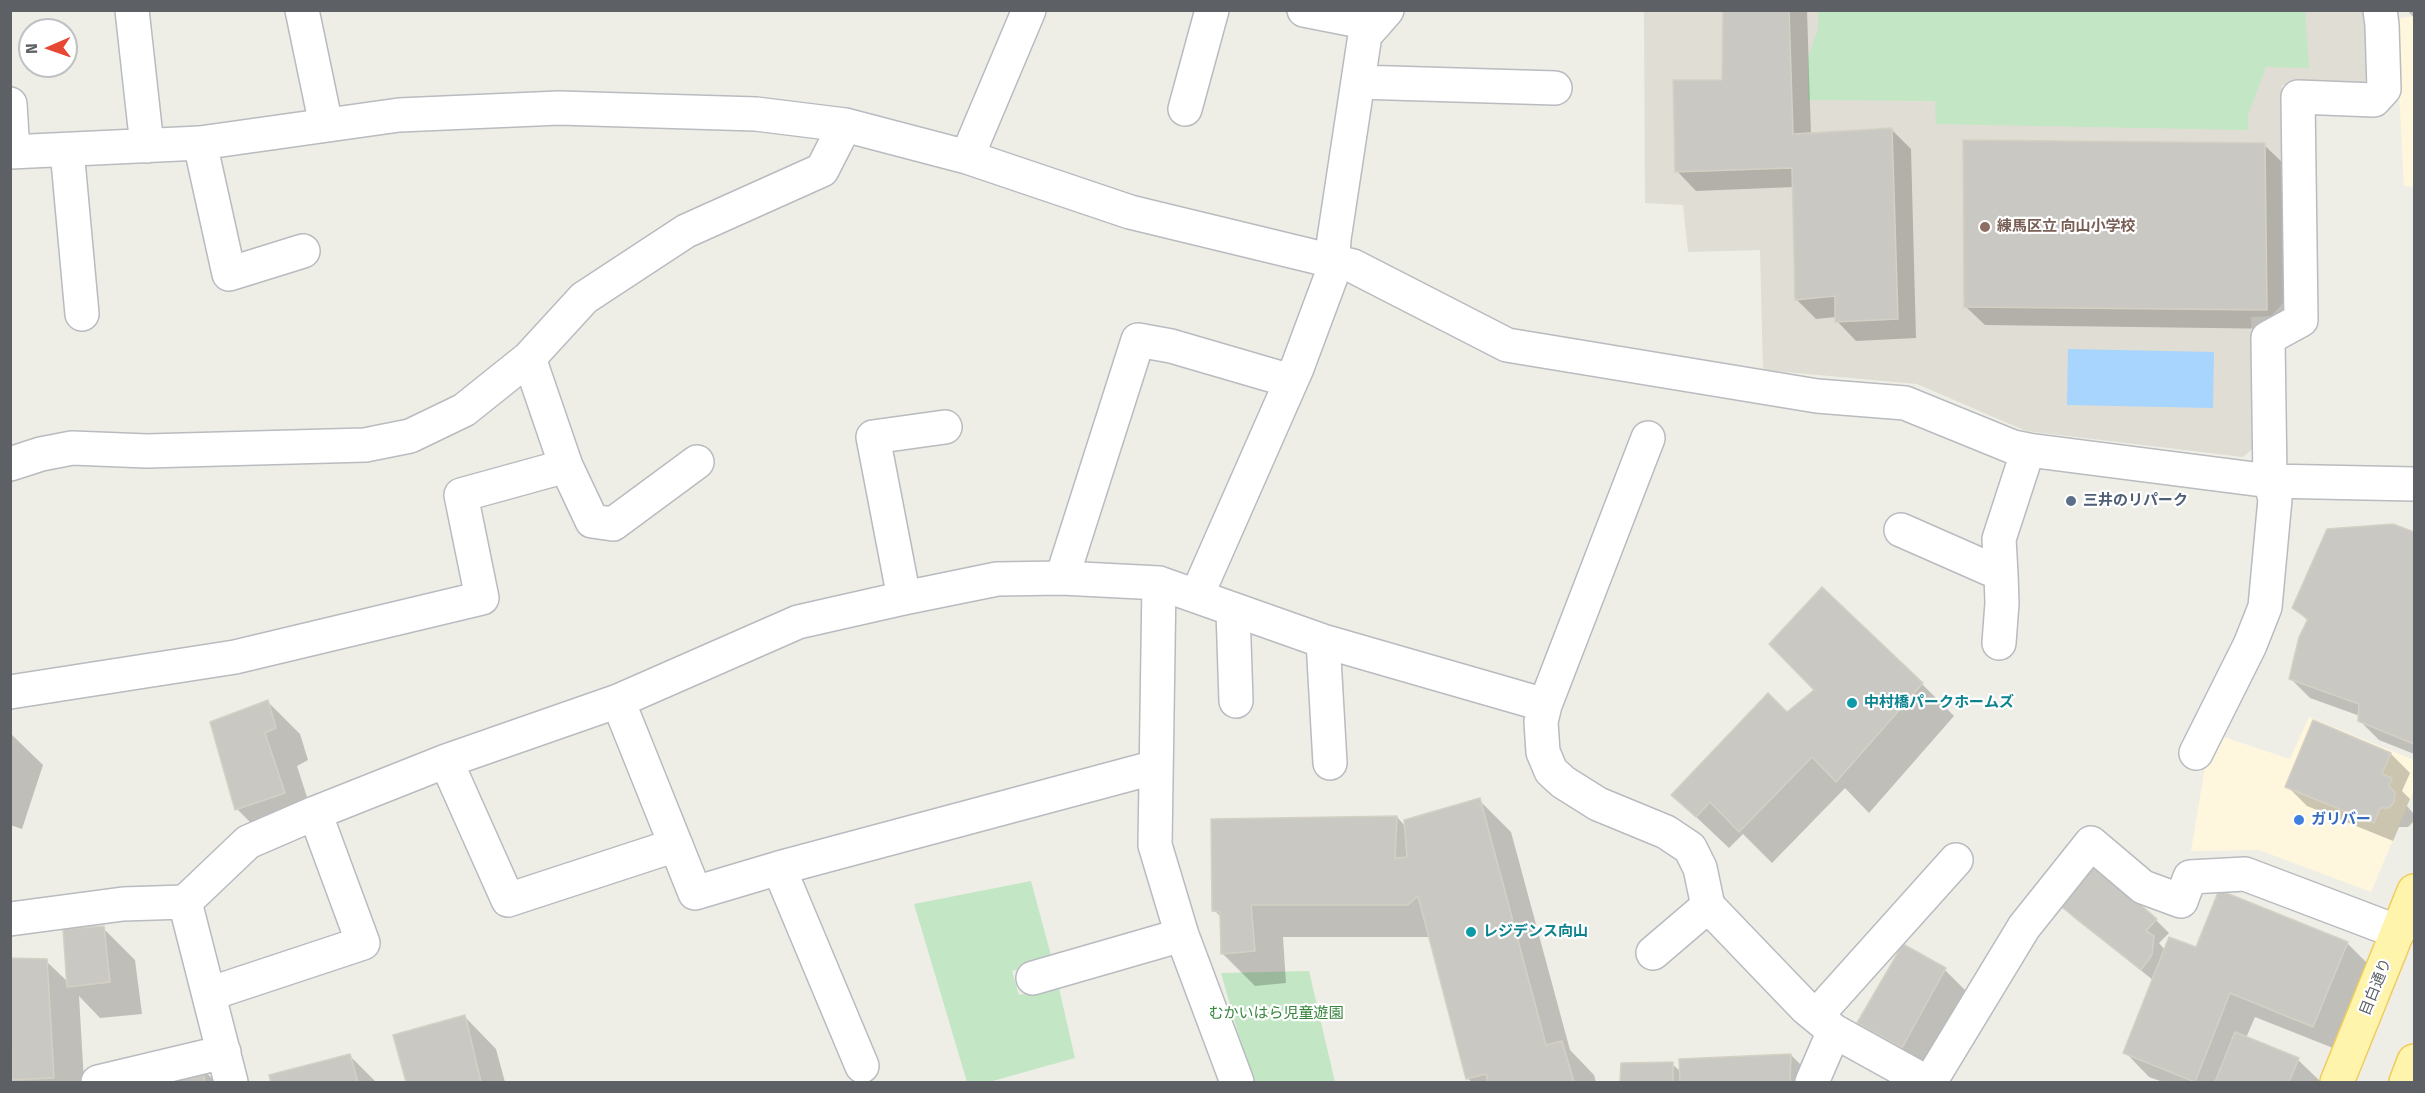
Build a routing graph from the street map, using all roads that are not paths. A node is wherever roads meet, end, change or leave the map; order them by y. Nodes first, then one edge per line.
1 (132, 10) edge
2 (302, 10) edge
3 (1029, 10) edge
4 (1212, 10) edge
5 (1304, 10) edge
6 (2380, 10) edge
7 (1381, 17) edge
8 (1358, 82) junction
9 (1555, 88) dead end
10 (10, 104) edge
11 (1185, 109) dead end
12 (326, 125) junction
13 (845, 125) junction
14 (200, 143) junction
15 (147, 146) junction
16 (67, 150) junction
17 (12, 152) edge
18 (967, 157) junction
19 (303, 251) dead end
20 (1334, 261) junction
21 (82, 314) dead end
22 (529, 358) junction
23 (1291, 381) junction
24 (945, 427) dead end
25 (1648, 438) dead end
26 (2028, 450) junction
27 (697, 462) dead end
28 (10, 464) edge
29 (566, 466) junction
30 (2270, 481) junction
31 (2415, 484) edge
32 (1901, 530) dead end
33 (2001, 574) junction
34 (1062, 578) junction
35 (1159, 583) junction
36 (1197, 595) junction
37 (904, 598) junction
38 (1233, 611) junction
39 (1323, 641) junction
40 (1999, 643) dead end
41 (10, 692) edge
42 (618, 701) junction
43 (1236, 701) dead end
44 (1545, 705) junction
45 (2196, 753) dead end
46 (446, 761) junction
47 (1330, 763) dead end
48 (1156, 767) junction
49 (315, 813) junction
50 (676, 845) junction
51 (1956, 861) dead end
52 (779, 867) junction
53 (2415, 891) edge
54 (185, 902) junction
55 (1708, 906) junction
56 (10, 919) edge
57 (2398, 932) junction
58 (1182, 935) junction
59 (1653, 953) dead end
60 (1033, 978) dead end
61 (208, 994) junction
62 (1825, 1023) junction
63 (2415, 1061) edge
64 (862, 1066) dead end
65 (227, 1068) edge
66 (98, 1083) edge
67 (1237, 1083) edge
68 (1812, 1083) edge
69 (1928, 1083) edge
70 (2337, 1083) edge
71 (2406, 1083) edge

1 - 15 street
2 - 12 street
3 - 18 street
4 - 11 street
5 - 7 street
6 - 30 street
7 - 8 street
8 - 9 street
8 - 20 street
10 - 17 street
12 - 13 street
12 - 14 street
13 - 18 street
13 - 22 street
14 - 15 street
14 - 19 street
15 - 16 street
16 - 17 street
16 - 21 street
18 - 20 street
20 - 23 street
20 - 26 street
22 - 28 street
22 - 29 street
23 - 34 street
23 - 36 street
24 - 37 street
25 - 44 street
26 - 30 street
26 - 33 street
27 - 29 street
29 - 41 street
30 - 31 street
30 - 45 street
32 - 33 street
33 - 40 street
34 - 35 street
34 - 37 street
35 - 36 street
35 - 48 street
36 - 38 street
37 - 42 street
38 - 39 street
38 - 43 street
39 - 44 street
39 - 47 street
42 - 46 street
42 - 50 street
44 - 55 street
46 - 49 street
46 - 50 street
48 - 52 street
48 - 58 street
49 - 54 street
49 - 61 street
50 - 52 street
51 - 62 street
52 - 64 street
53 - 57 main road, 目白通り
54 - 56 street
54 - 61 street
55 - 59 street
55 - 62 street
57 - 69 street
57 - 70 main road, 目白通り
58 - 60 street
58 - 67 street
61 - 65 street
62 - 68 street
62 - 69 street
63 - 71 main road
65 - 66 street

